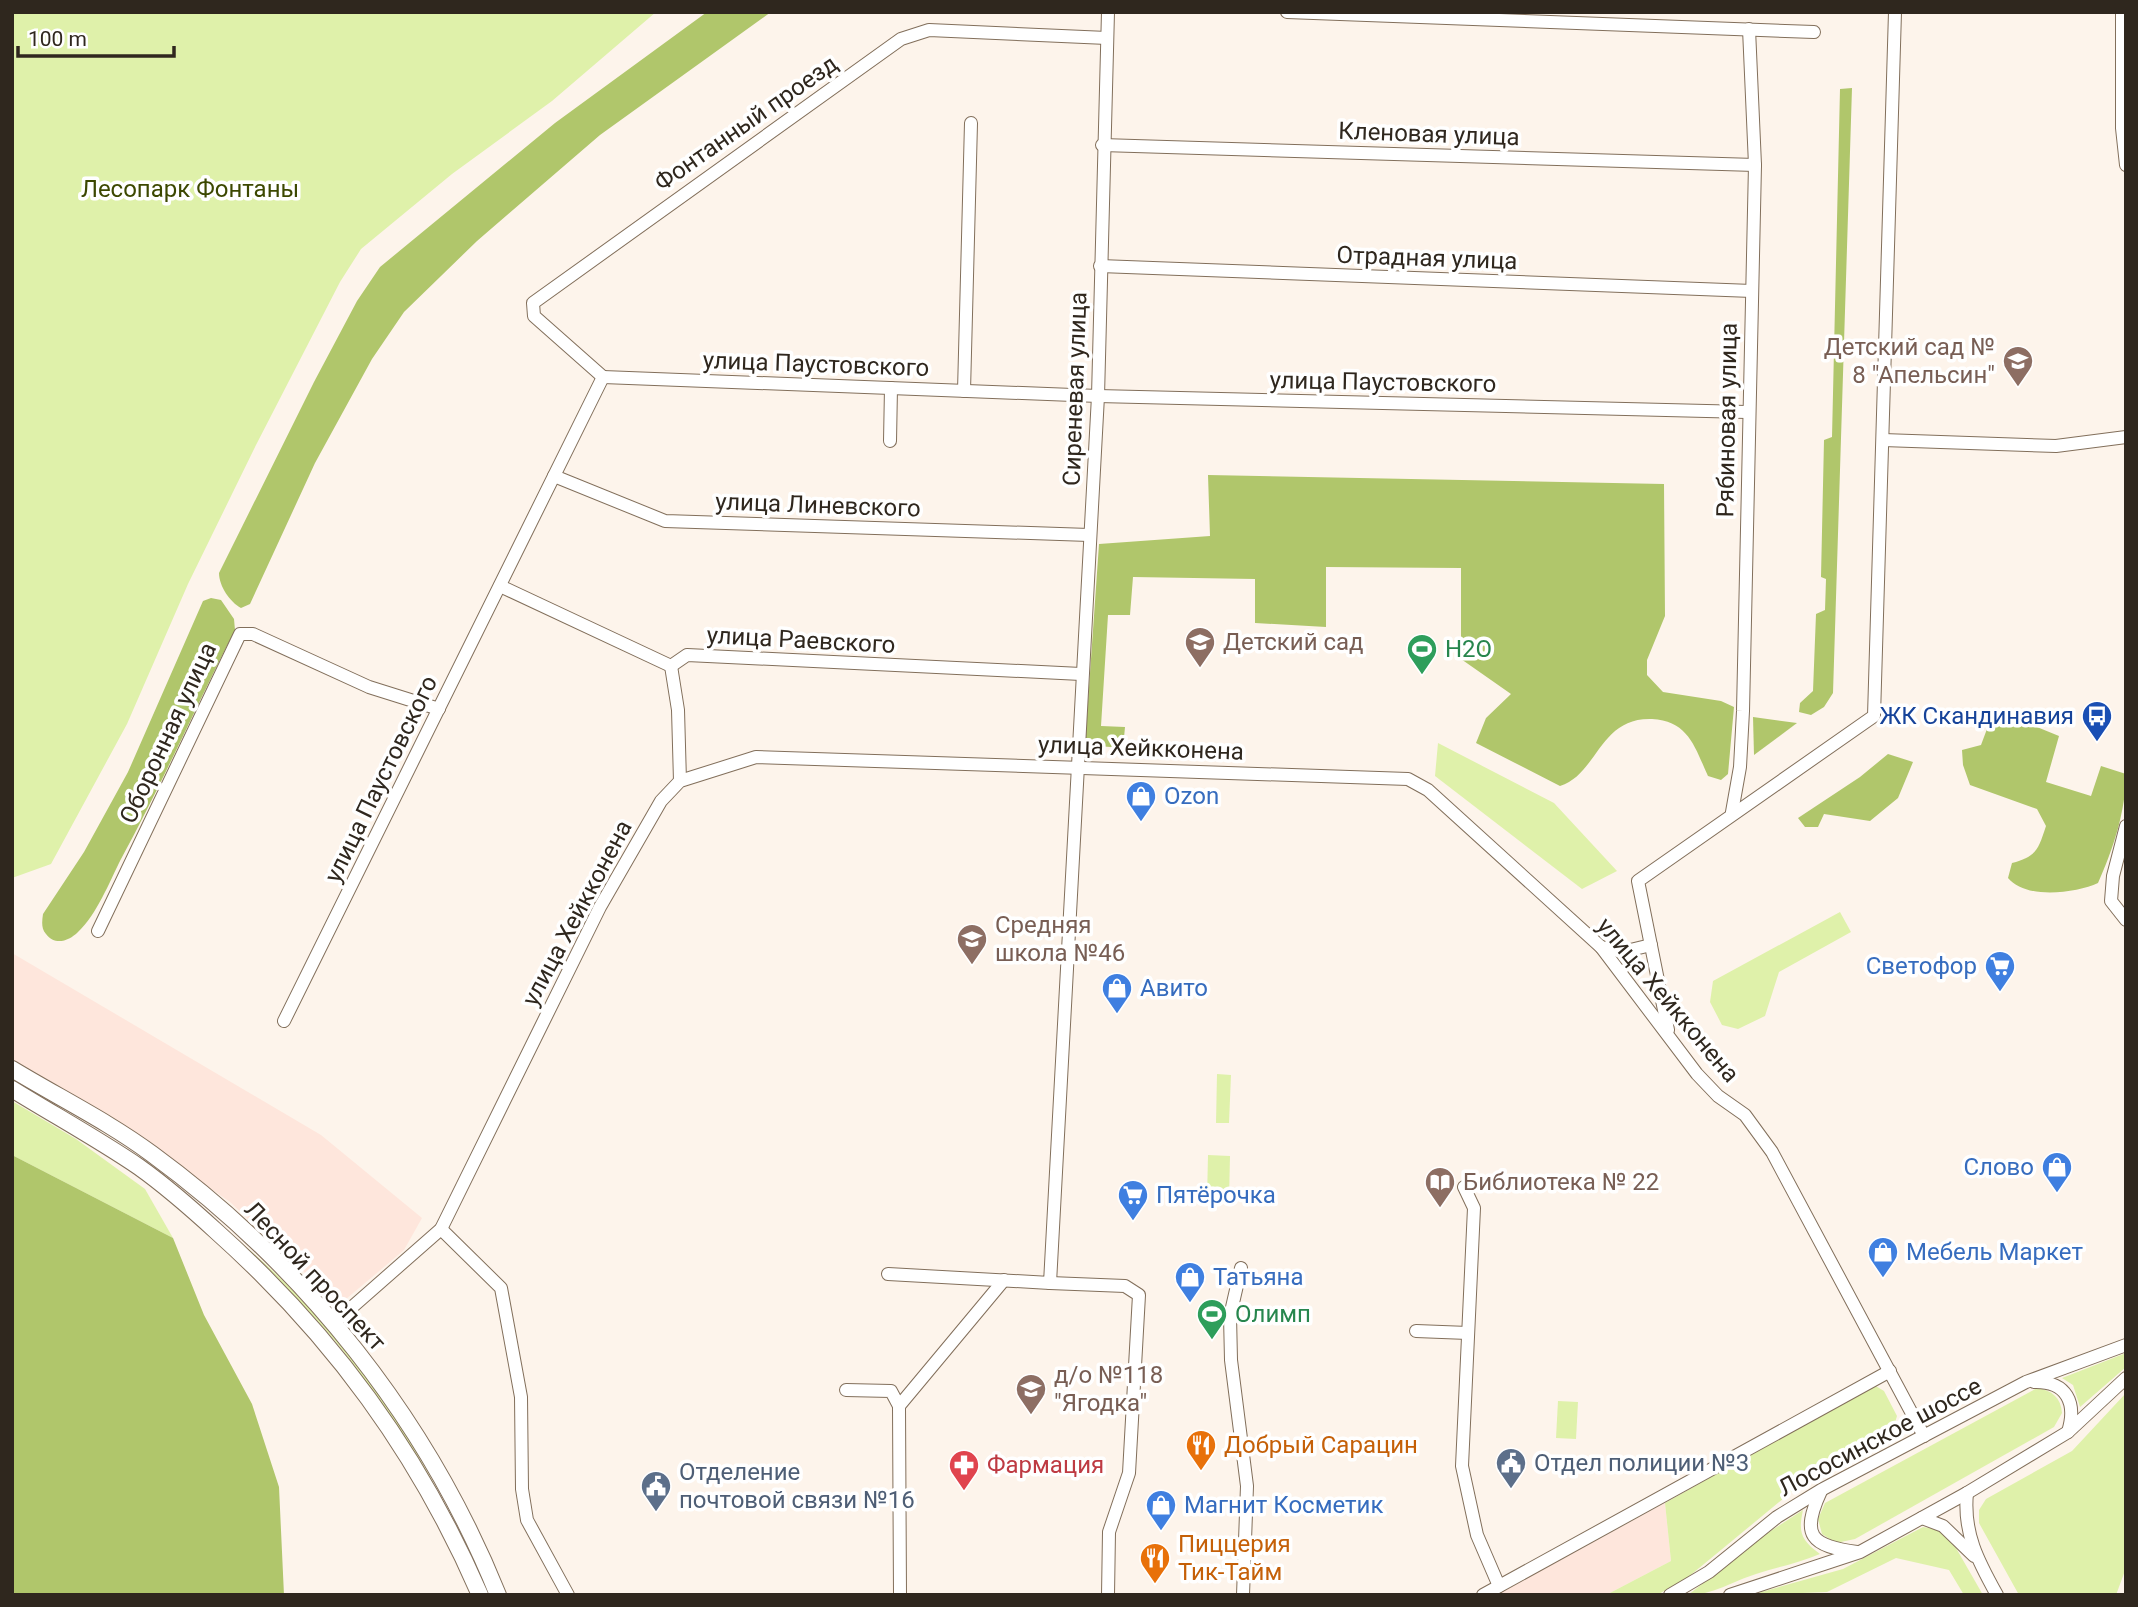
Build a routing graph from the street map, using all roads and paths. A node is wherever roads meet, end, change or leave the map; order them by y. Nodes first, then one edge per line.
1 (1108, 12) edge
2 (1287, 12) edge
3 (1895, 12) edge
4 (2122, 12) edge
5 (1749, 29) junction
6 (1814, 32) dead end
7 (1107, 37) junction
8 (971, 123) dead end
9 (1102, 145) junction
10 (2126, 164) edge
11 (1755, 165) junction
12 (1100, 266) junction
13 (1752, 291) junction
14 (603, 376) junction
15 (891, 388) junction
16 (964, 391) junction
17 (1098, 396) junction
18 (1747, 412) junction
19 (2126, 437) edge
20 (1883, 440) junction
21 (890, 441) dead end
22 (554, 476) junction
23 (1089, 535) junction
24 (500, 586) junction
25 (671, 666) junction
26 (1081, 674) junction
27 (439, 709) junction
28 (1079, 767) junction
29 (680, 781) junction
30 (1732, 812) junction
31 (2126, 826) edge
32 (2126, 920) edge
33 (98, 931) dead end
34 (1651, 945) junction
35 (1601, 947) junction
36 (284, 1021) dead end
37 (1670, 1036) junction
38 (12, 1069) edge
39 (43, 1088) junction
40 (12, 1089) edge
41 (33, 1102) junction
42 (1464, 1187) dead end
43 (441, 1229) junction
44 (1241, 1268) dead end
45 (888, 1274) dead end
46 (1004, 1280) junction
47 (1050, 1283) junction
48 (334, 1323) junction
49 (1416, 1331) dead end
50 (1468, 1333) junction
51 (2126, 1345) edge
52 (1889, 1371) junction
53 (2126, 1378) edge
54 (2026, 1382) junction
55 (846, 1390) dead end
56 (899, 1406) junction
57 (2067, 1432) junction
58 (1924, 1436) junction
59 (1821, 1490) junction
60 (1967, 1493) junction
61 (1922, 1518) junction
62 (1860, 1552) junction
63 (1976, 1559) junction
64 (1499, 1586) junction
65 (480, 1595) edge
66 (498, 1595) edge
67 (568, 1595) edge
68 (900, 1595) edge
69 (1108, 1595) edge
70 (1243, 1595) edge
71 (1483, 1595) edge
72 (1670, 1595) edge
73 (1730, 1595) edge
74 (1997, 1595) edge

1 - 7 street, Сиреневая улица
2 - 5 street
3 - 20 street
4 - 10 street
5 - 6 street
5 - 11 street, Рябиновая улица
7 - 9 street, Сиреневая улица
7 - 14 street, Фонтанный проезд
8 - 16 street
9 - 11 street, Кленовая улица
9 - 12 street, Сиреневая улица
11 - 13 street, Рябиновая улица
12 - 13 street, Отрадная улица
12 - 17 street, Сиреневая улица
13 - 18 street, Рябиновая улица
14 - 15 street, улица Паустовского
14 - 22 street, улица Паустовского
15 - 16 street, улица Паустовского
15 - 21 street
16 - 17 street, улица Паустовского
17 - 18 street, улица Паустовского
17 - 23 street, Сиреневая улица
18 - 30 street, Рябиновая улица
19 - 20 street
20 - 30 street
22 - 23 street, улица Линевского
22 - 24 street, улица Паустовского
23 - 26 street, Сиреневая улица
24 - 25 street
24 - 27 street, улица Паустовского
25 - 26 street, улица Раевского
25 - 29 street
26 - 28 street, Сиреневая улица
27 - 33 street, Оборонная улица
27 - 36 street, улица Паустовского
28 - 29 street, улица Хейкконена
28 - 35 street, улица Хейкконена
28 - 47 street, Сиреневая улица
29 - 43 street, улица Хейкконена
30 - 34 street
31 - 32 street
34 - 35 street
34 - 37 street
35 - 37 street, улица Хейкконена
37 - 52 street, улица Хейкконена
38 - 39 main road, Лесной проспект
39 - 41 main road
39 - 48 main road, Лесной проспект
40 - 41 main road, Лесной проспект
41 - 65 main road, Лесной проспект
42 - 50 street
43 - 48 street, улица Хейкконена
43 - 67 street
44 - 70 street
45 - 46 street
46 - 47 street
46 - 56 street
47 - 69 street
48 - 66 main road, Лесной проспект
49 - 50 street
50 - 64 street
51 - 54 street, Лососинское шоссе
52 - 58 street, улица Хейкконена
52 - 64 street
53 - 57 street
54 - 57 street
54 - 58 street, Лососинское шоссе
55 - 56 street
56 - 68 street
57 - 60 street
58 - 59 street, Лососинское шоссе
59 - 62 street
59 - 72 street, Лососинское шоссе
60 - 61 street
60 - 63 street
61 - 62 street
61 - 63 street
62 - 73 street
63 - 74 street
64 - 71 street

